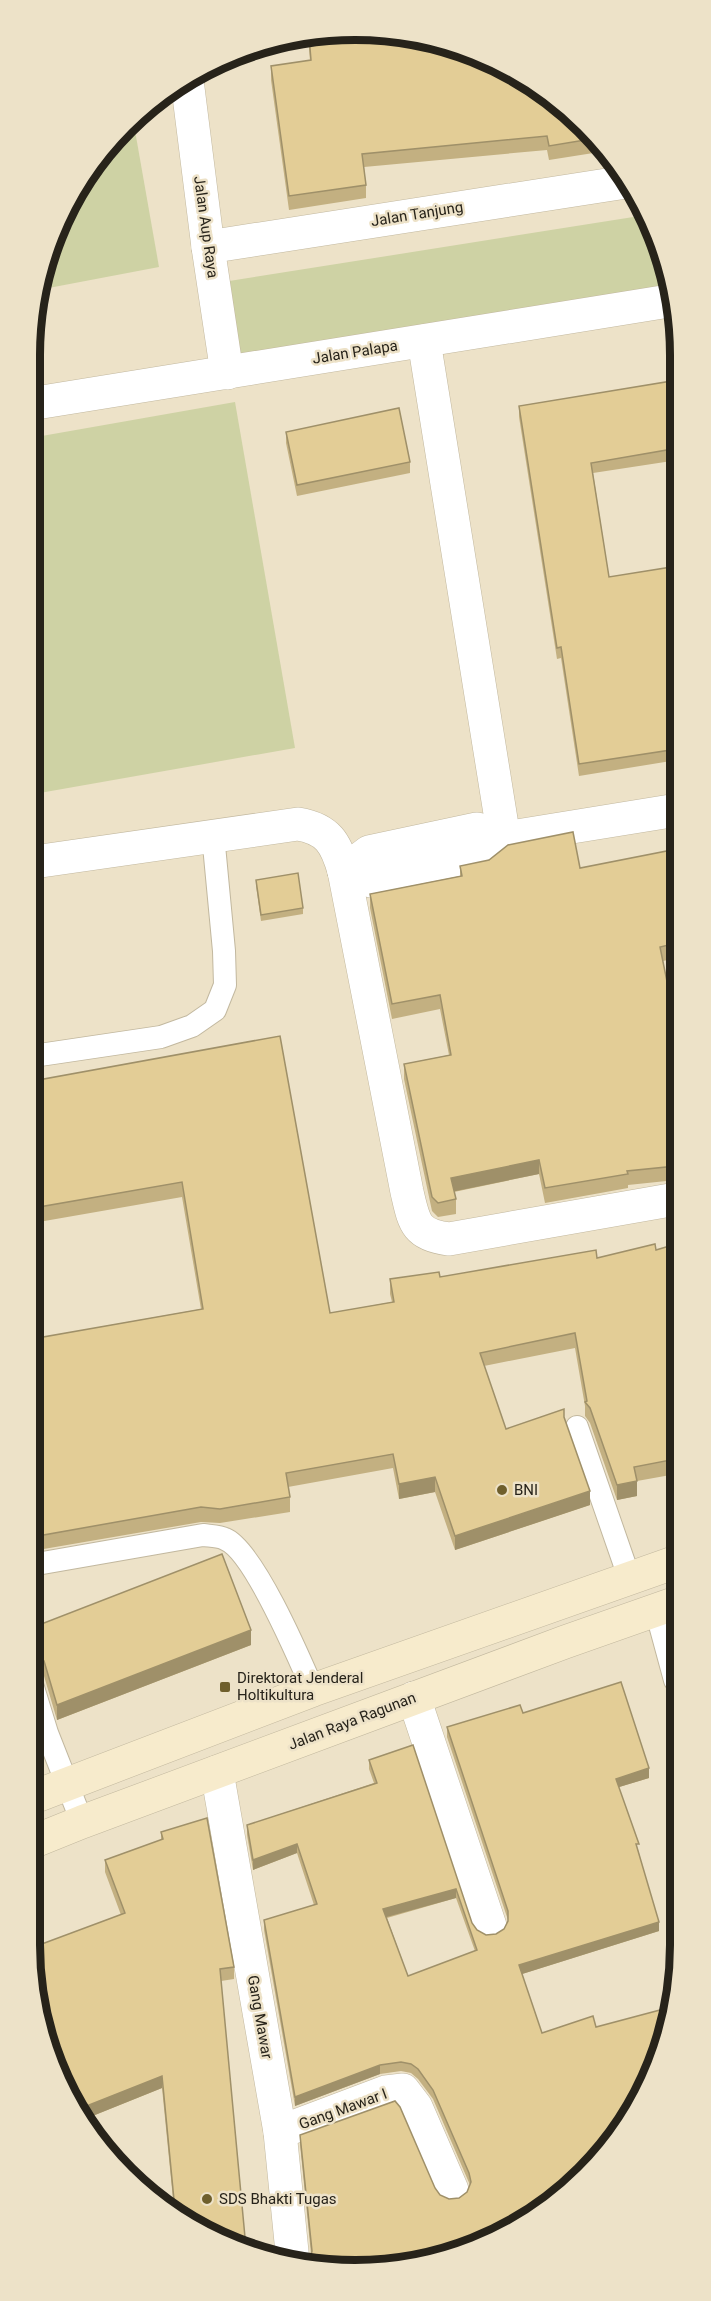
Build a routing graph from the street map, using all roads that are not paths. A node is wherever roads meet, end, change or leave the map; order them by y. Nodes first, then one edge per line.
1 (188, 89) edge
2 (619, 183) edge
3 (208, 247) junction
4 (666, 302) edge
5 (424, 341) junction
6 (227, 373) junction
7 (40, 402) edge
8 (670, 811) edge
9 (213, 835) junction
10 (504, 838) junction
11 (40, 861) edge
12 (344, 871) junction
13 (40, 1055) edge
14 (670, 1200) edge
15 (576, 1427) dead end
16 (40, 1564) edge
17 (670, 1564) edge
18 (629, 1577) junction
19 (666, 1607) edge
20 (670, 1639) edge
21 (313, 1690) junction
22 (414, 1698) junction
23 (40, 1710) edge
24 (217, 1772) junction
25 (67, 1783) junction
26 (40, 1794) edge
27 (82, 1822) junction
28 (40, 1839) edge
29 (490, 1926) dead end
30 (280, 2132) junction
31 (452, 2190) dead end
32 (292, 2254) edge

1 - 3 street, Jalan Aup Raya
2 - 3 street, Jalan Tanjung
3 - 6 street, Jalan Aup Raya
4 - 5 street, Jalan Palapa
5 - 6 street, Jalan Palapa
5 - 10 street
6 - 7 street, Jalan Palapa
8 - 10 street
9 - 11 street
9 - 12 street
9 - 13 lane
10 - 12 street
12 - 14 street
15 - 18 lane
16 - 21 lane
17 - 18 main road
18 - 21 main road
19 - 20 lane
19 - 22 main road, Jalan Raya Ragunan
21 - 25 main road
22 - 24 main road, Jalan Raya Ragunan
22 - 29 street
23 - 25 lane
24 - 27 main road, Jalan Raya Ragunan
24 - 30 street, Gang Mawar
25 - 26 main road
25 - 27 lane
27 - 28 main road, Jalan Raya Ragunan
30 - 31 street, Gang Mawar I
30 - 32 street, Gang Mawar

